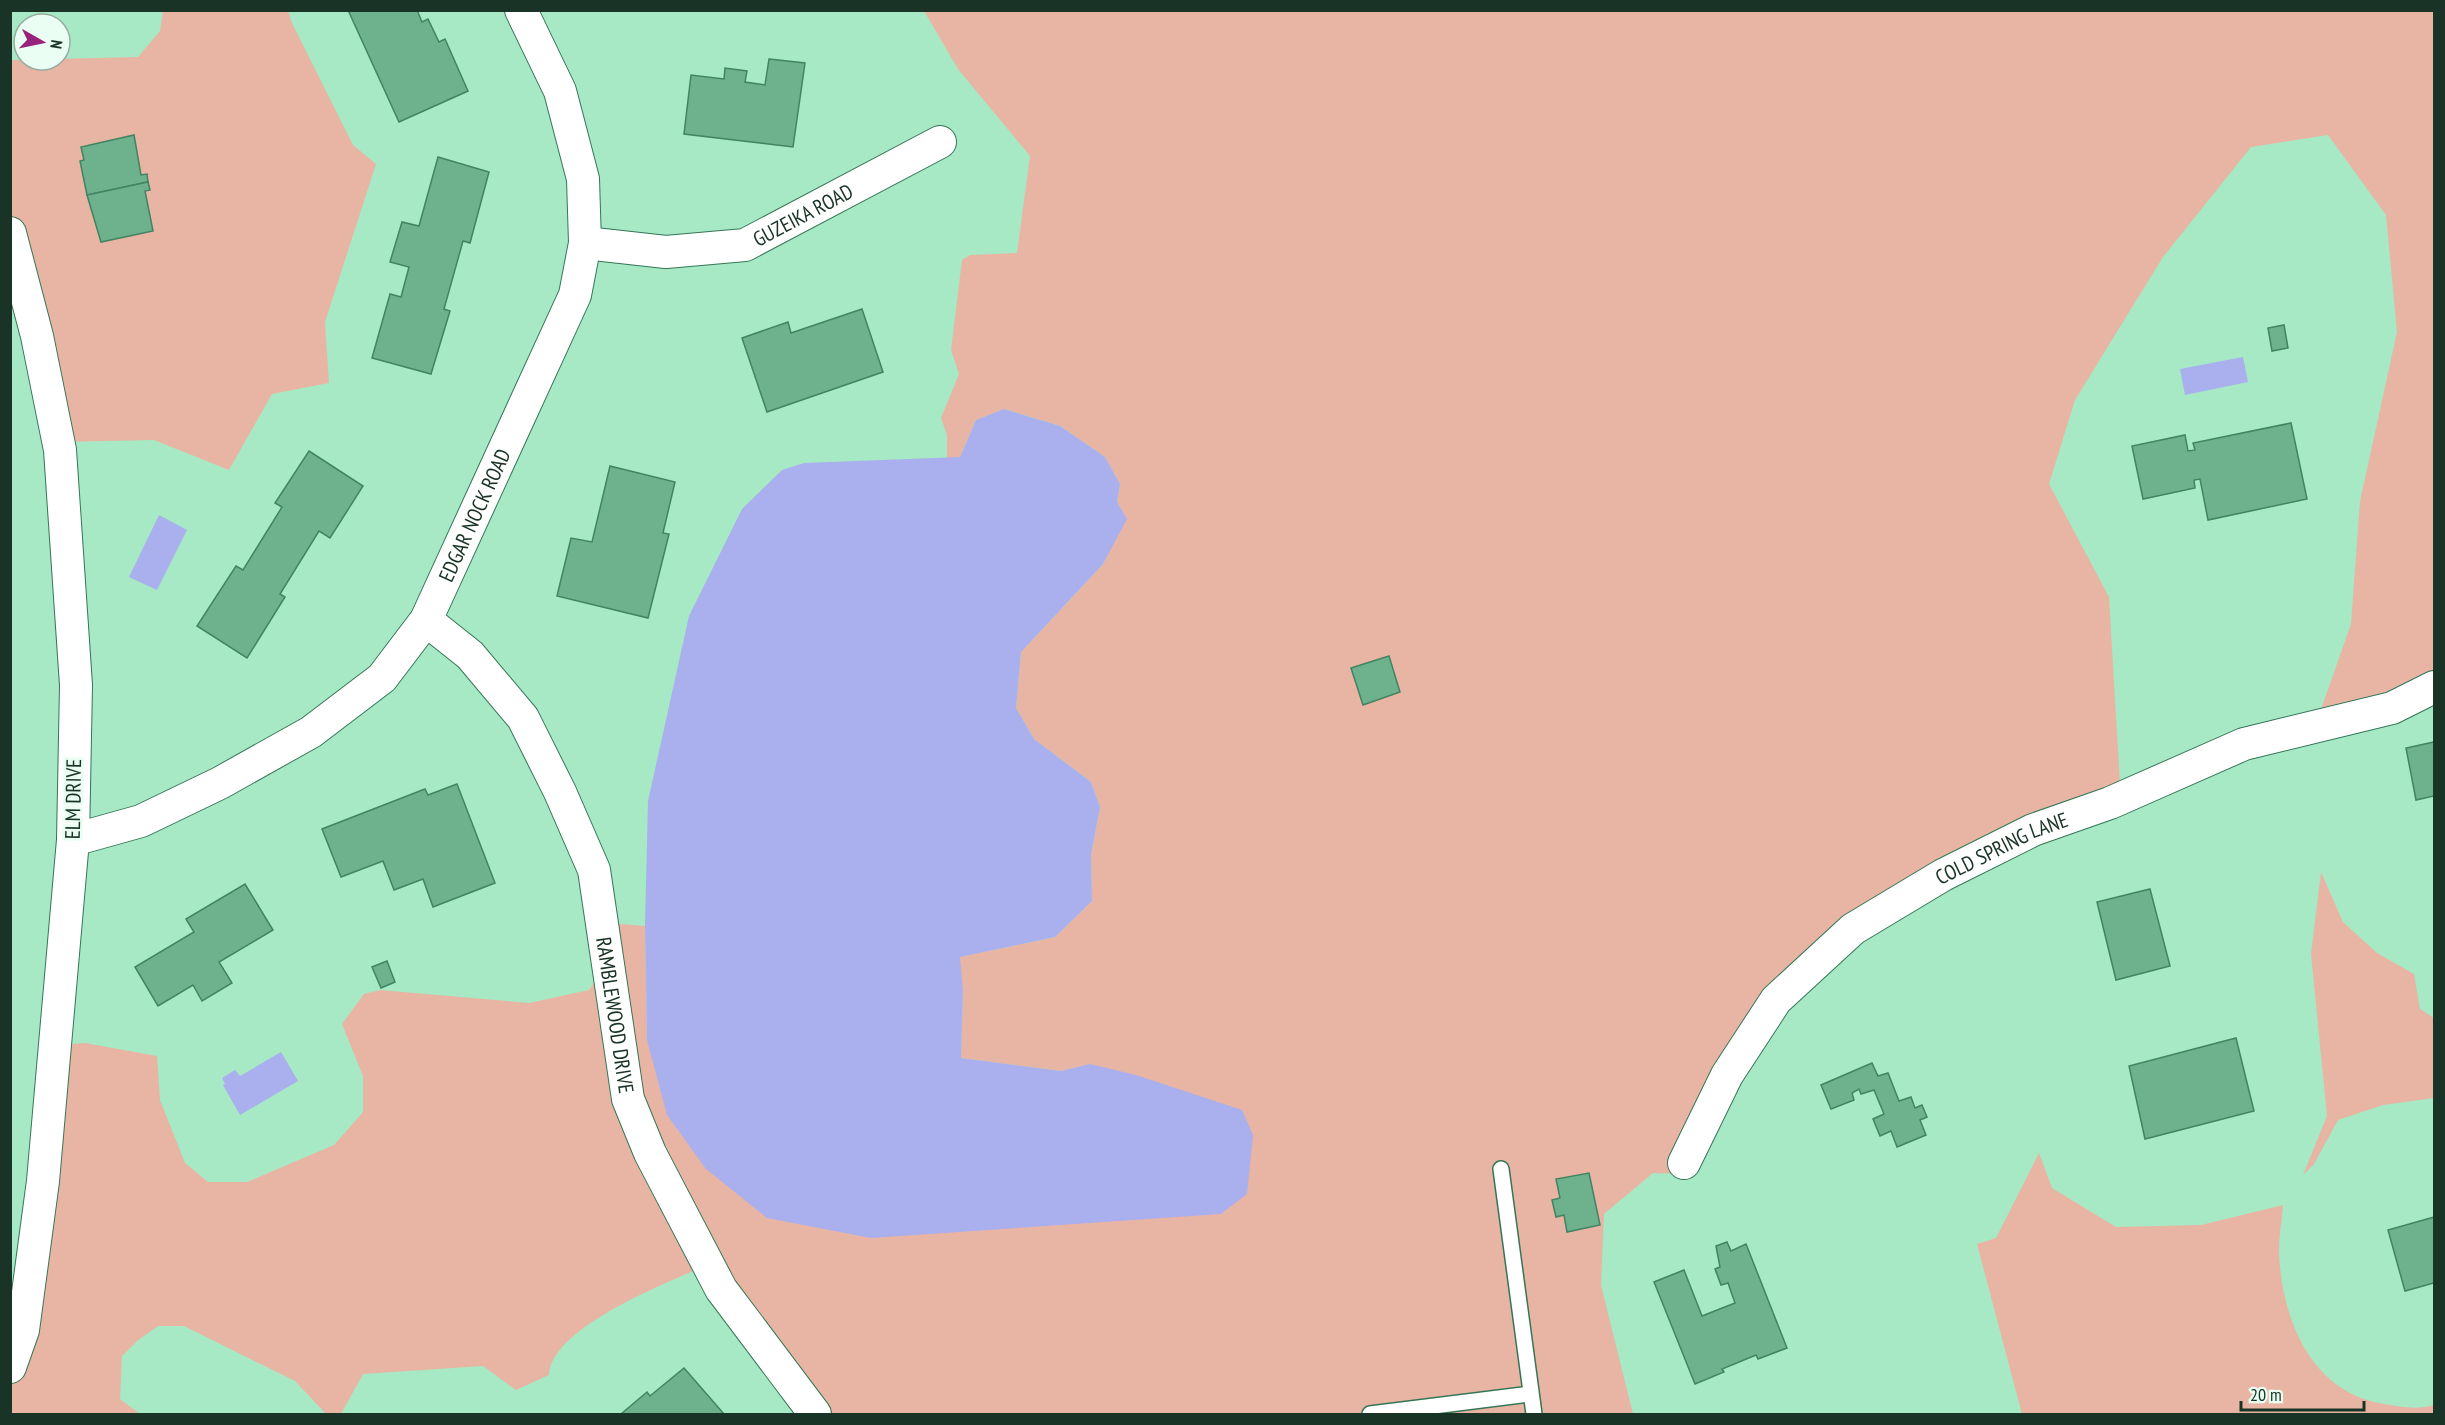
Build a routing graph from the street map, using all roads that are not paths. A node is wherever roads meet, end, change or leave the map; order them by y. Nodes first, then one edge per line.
1 (520, 10) edge
2 (940, 142) dead end
3 (10, 233) edge
4 (585, 243) junction
5 (426, 620) junction
6 (2434, 687) edge
7 (73, 840) junction
8 (1683, 1164) dead end
9 (1501, 1169) dead end
10 (10, 1367) edge
11 (1530, 1394) junction
12 (815, 1414) edge
13 (1370, 1414) edge
14 (1534, 1414) edge

1 - 4 street, EDGAR NOCK ROAD
2 - 4 street, GUZEIKA ROAD
3 - 7 street, ELM DRIVE
4 - 5 street, EDGAR NOCK ROAD
5 - 7 street, EDGAR NOCK ROAD
5 - 12 street, RAMBLEWOOD DRIVE
6 - 8 street, COLD SPRING LANE
7 - 10 street, ELM DRIVE
9 - 11 lane
11 - 13 lane
11 - 14 lane

